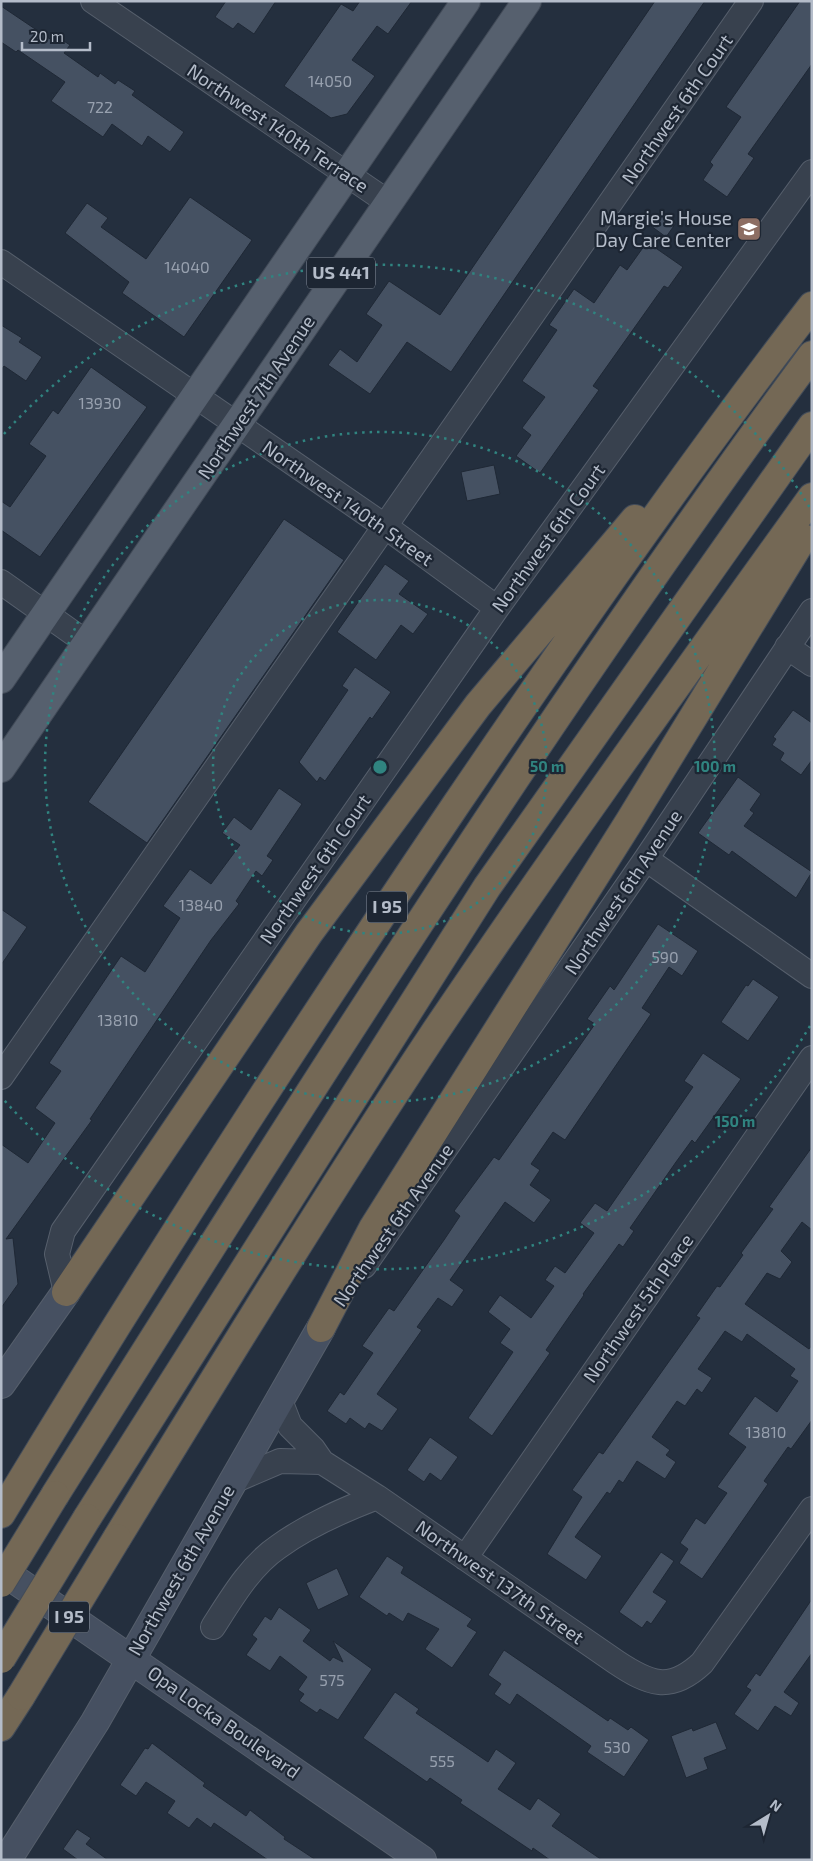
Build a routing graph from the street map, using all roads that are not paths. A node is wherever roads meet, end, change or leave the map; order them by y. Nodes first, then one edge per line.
1 (93, 1) edge
2 (466, 1) edge
3 (527, 1) edge
4 (751, 1) edge
5 (812, 172) edge
6 (347, 175) junction
7 (389, 203) junction
8 (1, 262) edge
9 (812, 306) edge
10 (812, 355) edge
11 (774, 356) junction
12 (195, 397) junction
13 (237, 425) junction
14 (812, 426) edge
15 (812, 497) edge
16 (812, 523) edge
17 (386, 527) junction
18 (1, 582) edge
19 (497, 608) junction
20 (812, 612) edge
21 (46, 613) junction
22 (87, 643) junction
23 (787, 647) junction
24 (812, 664) edge
25 (1, 679) edge
26 (1, 768) edge
27 (646, 859) junction
28 (812, 976) edge
29 (812, 1058) edge
30 (1, 1077) edge
31 (66, 1292) junction
32 (321, 1328) junction
33 (1, 1384) edge
34 (280, 1398) junction
35 (322, 1462) junction
36 (231, 1482) junction
37 (377, 1497) junction
38 (812, 1509) edge
39 (1, 1514) edge
40 (465, 1558) junction
41 (1, 1570) edge
42 (1, 1583) edge
43 (213, 1626) dead end
44 (131, 1657) junction
45 (1, 1659) edge
46 (1, 1727) edge
47 (7, 1860) edge
48 (422, 1860) edge

1 - 6 street, Northwest 140th Terrace
2 - 6 main road, US 441
3 - 7 main road, Northwest 7th Avenue / US 441
4 - 17 street, Northwest 6th Court
5 - 19 street, Northwest 6th Court
6 - 7 street, Northwest 140th Terrace
6 - 12 main road, US 441
7 - 13 main road, Northwest 7th Avenue / US 441
8 - 12 street, Northwest 140th Street
9 - 11 highway, I 95
10 - 42 highway, bridge
11 - 31 highway
11 - 39 highway, I 95
12 - 13 street, Northwest 140th Street
12 - 21 main road, US 441
13 - 17 street, Northwest 140th Street
13 - 22 main road, Northwest 7th Avenue / US 441
14 - 45 highway, bridge
15 - 46 highway, I 95, bridge
16 - 32 highway
17 - 19 street, Northwest 140th Street
17 - 30 street, Northwest 6th Court
18 - 21 street
19 - 31 street, Northwest 6th Court
20 - 23 street, Northwest 6th Avenue
21 - 22 street
21 - 25 main road, US 441
22 - 26 main road, Northwest 7th Avenue / US 441
23 - 24 street
23 - 27 street, Northwest 6th Avenue
27 - 28 street
27 - 32 street, Northwest 6th Avenue
29 - 40 street, Northwest 5th Place
31 - 33 main road
32 - 34 main road, Northwest 6th Avenue
34 - 35 street, Northwest 137th Street
34 - 36 main road, Northwest 6th Avenue
35 - 36 street
35 - 37 street, Northwest 137th Street
36 - 44 main road, Northwest 6th Avenue
37 - 40 street, Northwest 137th Street
37 - 43 street
38 - 40 street, Northwest 137th Street
41 - 44 main road, Opa Locka Boulevard
44 - 47 main road, Northwest 6th Avenue
44 - 48 main road, Opa Locka Boulevard

